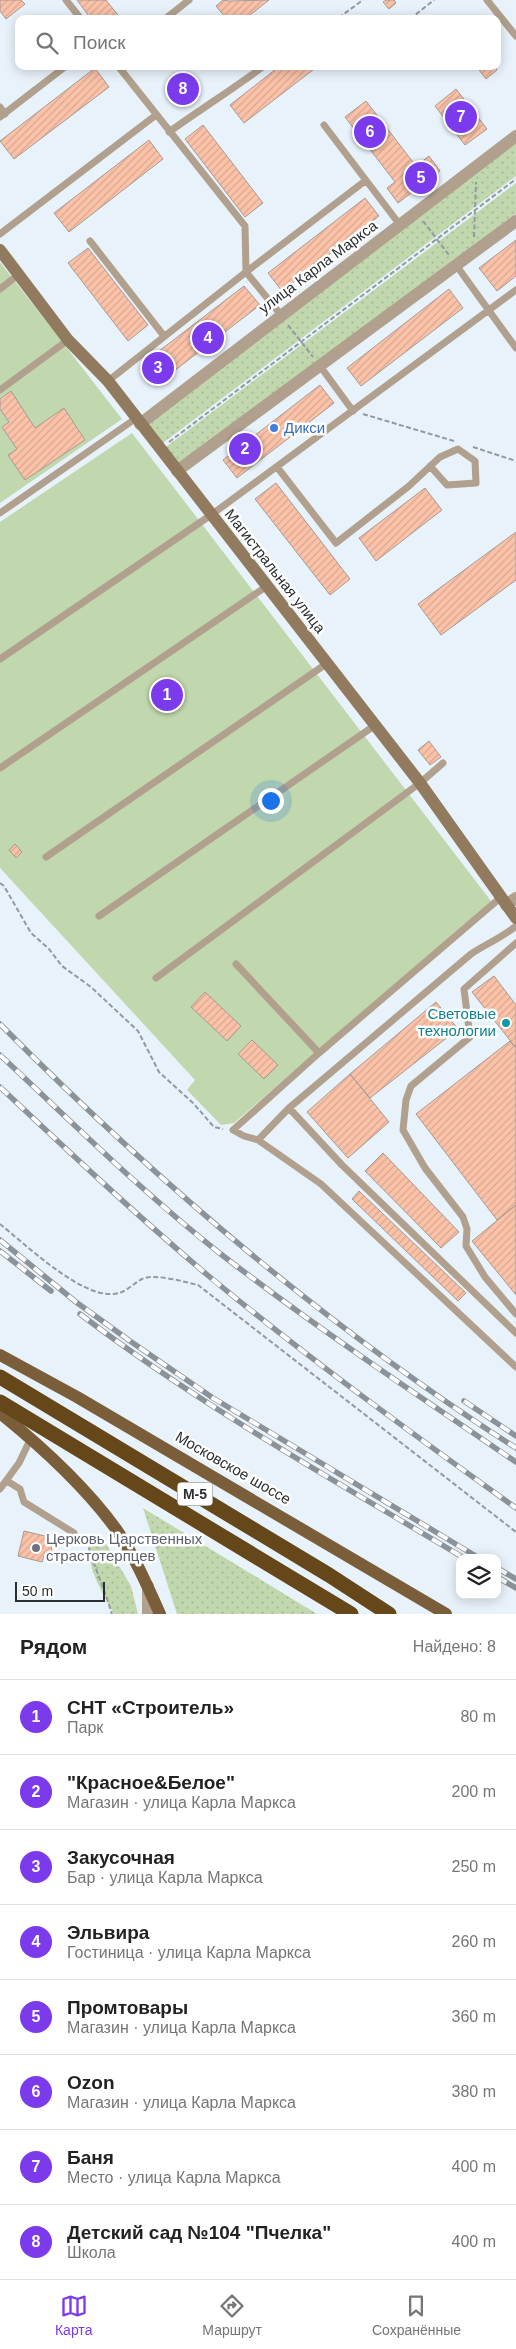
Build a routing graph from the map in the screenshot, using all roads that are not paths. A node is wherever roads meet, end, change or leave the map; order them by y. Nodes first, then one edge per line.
1 (66, 0) edge
2 (189, 0) edge
3 (487, 0) edge
4 (77, 15) edge
5 (170, 15) edge
6 (499, 15) edge
7 (501, 17) edge
8 (516, 36) edge
9 (61, 70) edge
10 (121, 70) edge
11 (259, 70) edge
12 (2, 113) edge
13 (156, 114) junction
14 (324, 125) dead end
15 (169, 132) junction
16 (516, 136) edge
17 (365, 181) junction
18 (516, 221) edge
19 (400, 225) junction
20 (0, 234) edge
21 (90, 241) dead end
22 (0, 250) edge
23 (456, 265) junction
24 (246, 272) junction
25 (18, 275) junction
26 (0, 289) edge
27 (516, 290) edge
28 (489, 310) junction
29 (281, 315) junction
30 (164, 336) junction
31 (68, 340) junction
32 (516, 348) edge
33 (320, 366) junction
34 (108, 382) junction
35 (0, 390) edge
36 (353, 411) junction
37 (137, 422) junction
38 (430, 466) junction
39 (277, 467) junction
40 (177, 471) junction
41 (0, 513) edge
42 (211, 515) junction
43 (267, 586) junction
44 (0, 659) edge
45 (326, 664) junction
46 (374, 726) junction
47 (443, 764) dead end
48 (0, 768) edge
49 (420, 783) junction
50 (46, 857) dead end
51 (507, 900) edge
52 (99, 916) dead end
53 (516, 918) edge
54 (516, 926) edge
55 (516, 943) edge
56 (236, 964) dead end
57 (156, 978) dead end
58 (319, 1053) junction
59 (289, 1108) junction
60 (258, 1140) junction
61 (516, 1314) edge
62 (516, 1333) edge
63 (0, 1356) edge
64 (516, 1367) edge
65 (0, 1377) edge
66 (0, 1402) edge
67 (0, 1413) edge
68 (31, 1438) junction
69 (7, 1481) junction
70 (0, 1489) edge
71 (74, 1532) road end
72 (148, 1586) junction
73 (148, 1614) edge
74 (160, 1614) edge
75 (351, 1614) edge
76 (388, 1614) edge
77 (446, 1614) edge

1 - 4 lane
2 - 5 lane
3 - 6 lane
7 - 8 lane
9 - 12 lane
10 - 13 lane
11 - 15 lane
13 - 15 lane
13 - 20 lane
14 - 17 lane
15 - 24 lane
16 - 19 street, улица Карла Маркса
17 - 19 lane
17 - 24 lane
18 - 23 street
19 - 29 street, улица Карла Маркса
21 - 30 lane
22 - 25 street, Магистральная улица
23 - 28 lane
23 - 33 street
24 - 29 lane
24 - 30 lane
25 - 26 lane
25 - 31 street, Магистральная улица
27 - 28 lane
28 - 32 lane
28 - 36 lane
29 - 37 street, улица Карла Маркса
30 - 34 lane
31 - 34 street, Магистральная улица
31 - 35 lane
33 - 36 lane
33 - 40 street
34 - 37 street, Магистральная улица
36 - 39 lane
37 - 40 street, Магистральная улица
37 - 41 lane
38 - 38 lane
38 - 39 lane
39 - 42 lane
40 - 42 street, Магистральная улица
42 - 43 street, Магистральная улица
42 - 44 lane
43 - 45 street, Магистральная улица
43 - 48 lane
45 - 46 street, Магистральная улица
45 - 50 lane
46 - 49 street, Магистральная улица
46 - 52 lane
47 - 49 lane
49 - 51 street, Магистральная улица
49 - 57 lane
51 - 53 street, Магистральная улица
51 - 58 lane
54 - 59 lane
55 - 61 lane
56 - 58 lane
58 - 60 lane
59 - 60 lane
59 - 62 lane
60 - 64 lane
63 - 77 main road, Московское шоссе
65 - 76 highway, М-5
66 - 75 highway, М-5
67 - 68 main road
68 - 69 lane
68 - 72 main road
69 - 70 lane
69 - 71 lane
72 - 73 street
72 - 74 main road

